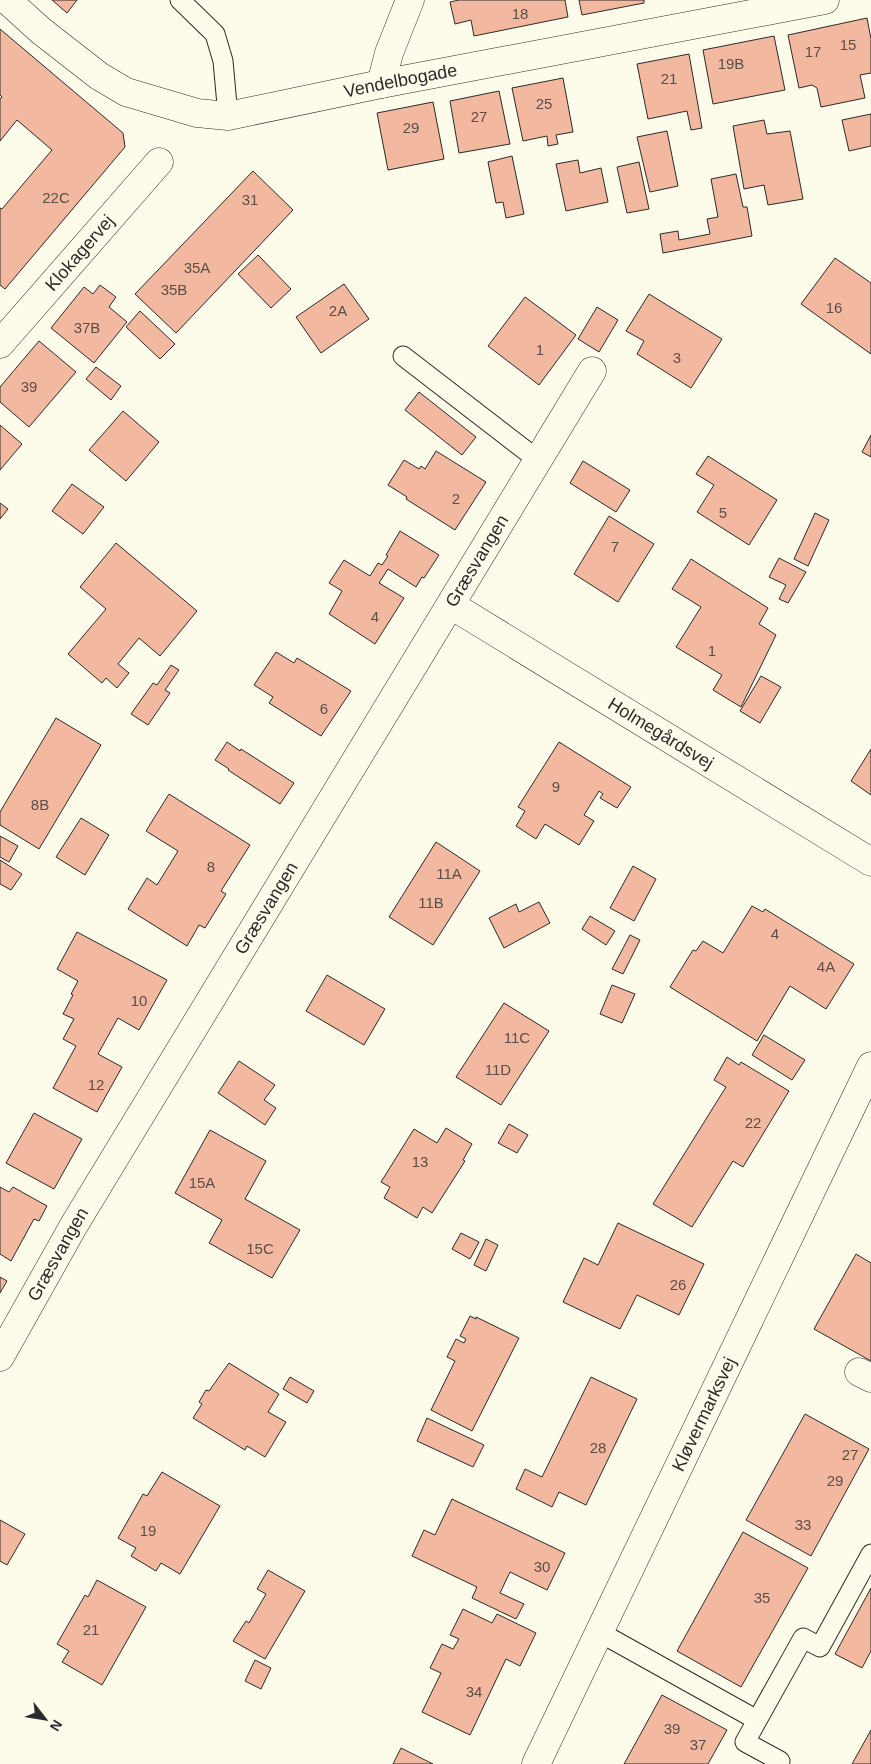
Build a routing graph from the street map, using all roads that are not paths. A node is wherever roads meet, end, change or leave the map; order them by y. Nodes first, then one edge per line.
1 (7, 0) edge
2 (180, 0) edge
3 (410, 0) edge
4 (825, 0) edge
5 (382, 84) junction
6 (228, 116) junction
7 (158, 162) dead end
8 (0, 344) edge
9 (403, 356) dead end
10 (592, 371) dead end
11 (538, 460) junction
12 (451, 604) junction
13 (871, 862) edge
14 (871, 1066) edge
15 (0, 1358) edge
16 (871, 1554) edge
17 (599, 1632) junction
18 (758, 1720) junction
19 (780, 1761) dead end
20 (536, 1764) edge

1 - 6 street, Vendelbogade
2 - 6 lane
3 - 5 street
4 - 5 street, Vendelbogade
5 - 6 street, Vendelbogade
7 - 8 street, Klokagervej
9 - 11 lane
10 - 11 street, Græsvangen
11 - 12 street, Græsvangen
12 - 13 street, Holmegårdsvej
12 - 15 street, Græsvangen
14 - 17 street, Kløvermarksvej
16 - 18 lane
17 - 18 lane
17 - 20 street, Kløvermarksvej
18 - 19 lane

